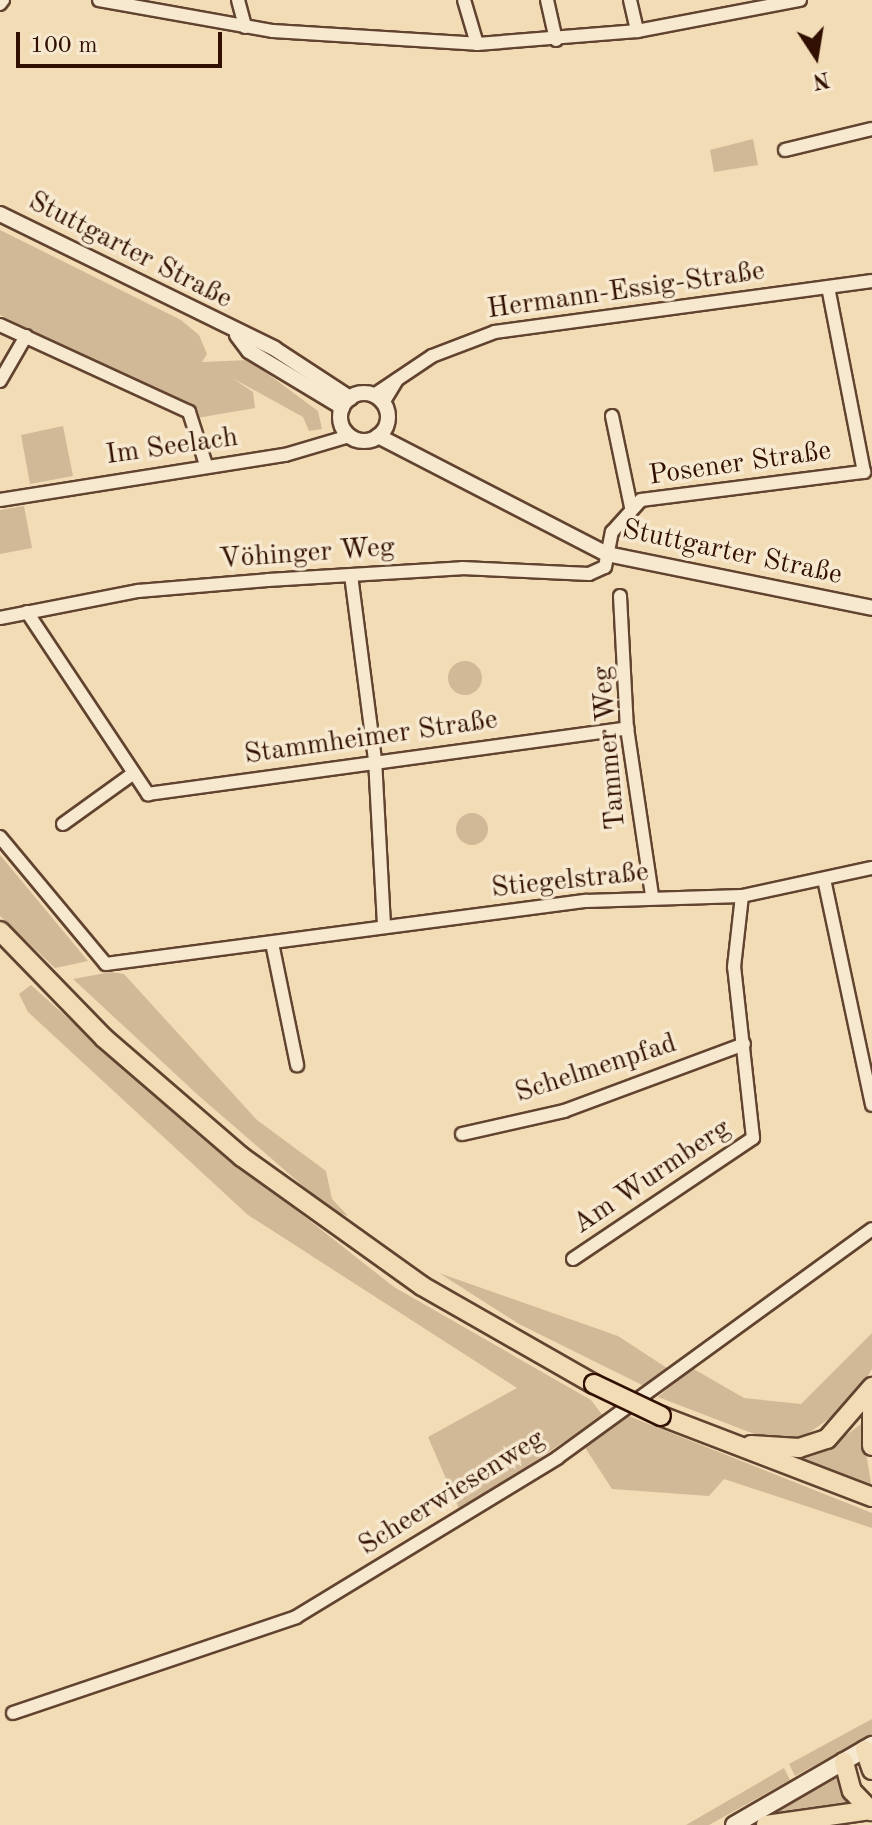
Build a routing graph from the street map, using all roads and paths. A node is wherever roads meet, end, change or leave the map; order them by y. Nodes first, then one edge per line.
1 (99, 0) edge
2 (238, 0) edge
3 (464, 0) edge
4 (547, 0) edge
5 (630, 0) edge
6 (800, 0) edge
7 (245, 27) junction
8 (637, 31) junction
9 (556, 40) junction
10 (477, 44) junction
11 (872, 129) edge
12 (785, 150) dead end
13 (0, 214) edge
14 (872, 281) edge
15 (828, 287) junction
16 (0, 325) edge
17 (26, 336) junction
18 (0, 381) edge
19 (378, 399) junction
20 (346, 402) junction
21 (612, 416) dead end
22 (382, 432) junction
23 (349, 436) junction
24 (206, 465) junction
25 (0, 500) edge
26 (631, 507) junction
27 (607, 554) junction
28 (351, 575) junction
29 (620, 596) dead end
30 (872, 608) edge
31 (27, 612) junction
32 (0, 618) edge
33 (627, 728) junction
34 (375, 759) junction
35 (134, 773) junction
36 (63, 824) dead end
37 (0, 837) edge
38 (872, 868) edge
39 (824, 879) junction
40 (652, 895) junction
41 (742, 896) junction
42 (384, 925) junction
43 (0, 931) edge
44 (272, 943) junction
45 (744, 1044) junction
46 (297, 1065) dead end
47 (872, 1105) edge
48 (462, 1134) dead end
49 (872, 1229) edge
50 (573, 1259) dead end
51 (872, 1387) edge
52 (872, 1403) edge
53 (720, 1442) junction
54 (872, 1446) edge
55 (872, 1497) edge
56 (13, 1713) dead end
57 (868, 1747) edge
58 (844, 1762) junction
59 (872, 1770) edge
60 (871, 1810) edge
61 (734, 1825) edge
62 (766, 1825) edge

1 - 7 street
2 - 7 street
3 - 10 street
4 - 9 street
5 - 8 street
6 - 8 street
7 - 10 street
8 - 9 street
9 - 10 street
11 - 12 street
13 - 20 street, Stuttgarter Straße
14 - 15 street, Hermann-Essig-Straße
15 - 19 street, Hermann-Essig-Straße
15 - 26 street, Posener Straße
16 - 17 street
17 - 18 street
17 - 24 street
19 - 20 street
19 - 22 street
20 - 23 street
21 - 26 street
22 - 23 street, Stuttgarter Straße
22 - 27 street, Stuttgarter Straße
23 - 24 street, Im Seelach
24 - 25 street, Im Seelach
26 - 27 street, Posener Straße
27 - 28 street, Vöhinger Weg
27 - 30 street, Stuttgarter Straße
28 - 31 street, Vöhinger Weg
28 - 34 street
29 - 33 street, Tammer Weg
31 - 32 street, Vöhinger Weg
31 - 35 street, Stammheimer Straße
33 - 34 street, Stammheimer Straße
33 - 40 street, Tammer Weg
34 - 35 street, Stammheimer Straße
34 - 42 street
35 - 36 street
37 - 44 street, Stiegelstraße
38 - 39 street, Stiegelstraße
39 - 41 street, Stiegelstraße
39 - 47 street
40 - 41 street, Stiegelstraße
40 - 42 street, Stiegelstraße
41 - 45 street, Am Wurmberg
42 - 44 street, Stiegelstraße
43 - 53 main road, bridge
44 - 46 street
45 - 48 street, Schelmenpfad
45 - 50 street, Am Wurmberg
49 - 56 street, Scheerwiesenweg
51 - 53 main road
52 - 54 main road
53 - 55 main road
57 - 58 main road
57 - 59 main road
58 - 60 main road
58 - 61 main road
60 - 62 main road

